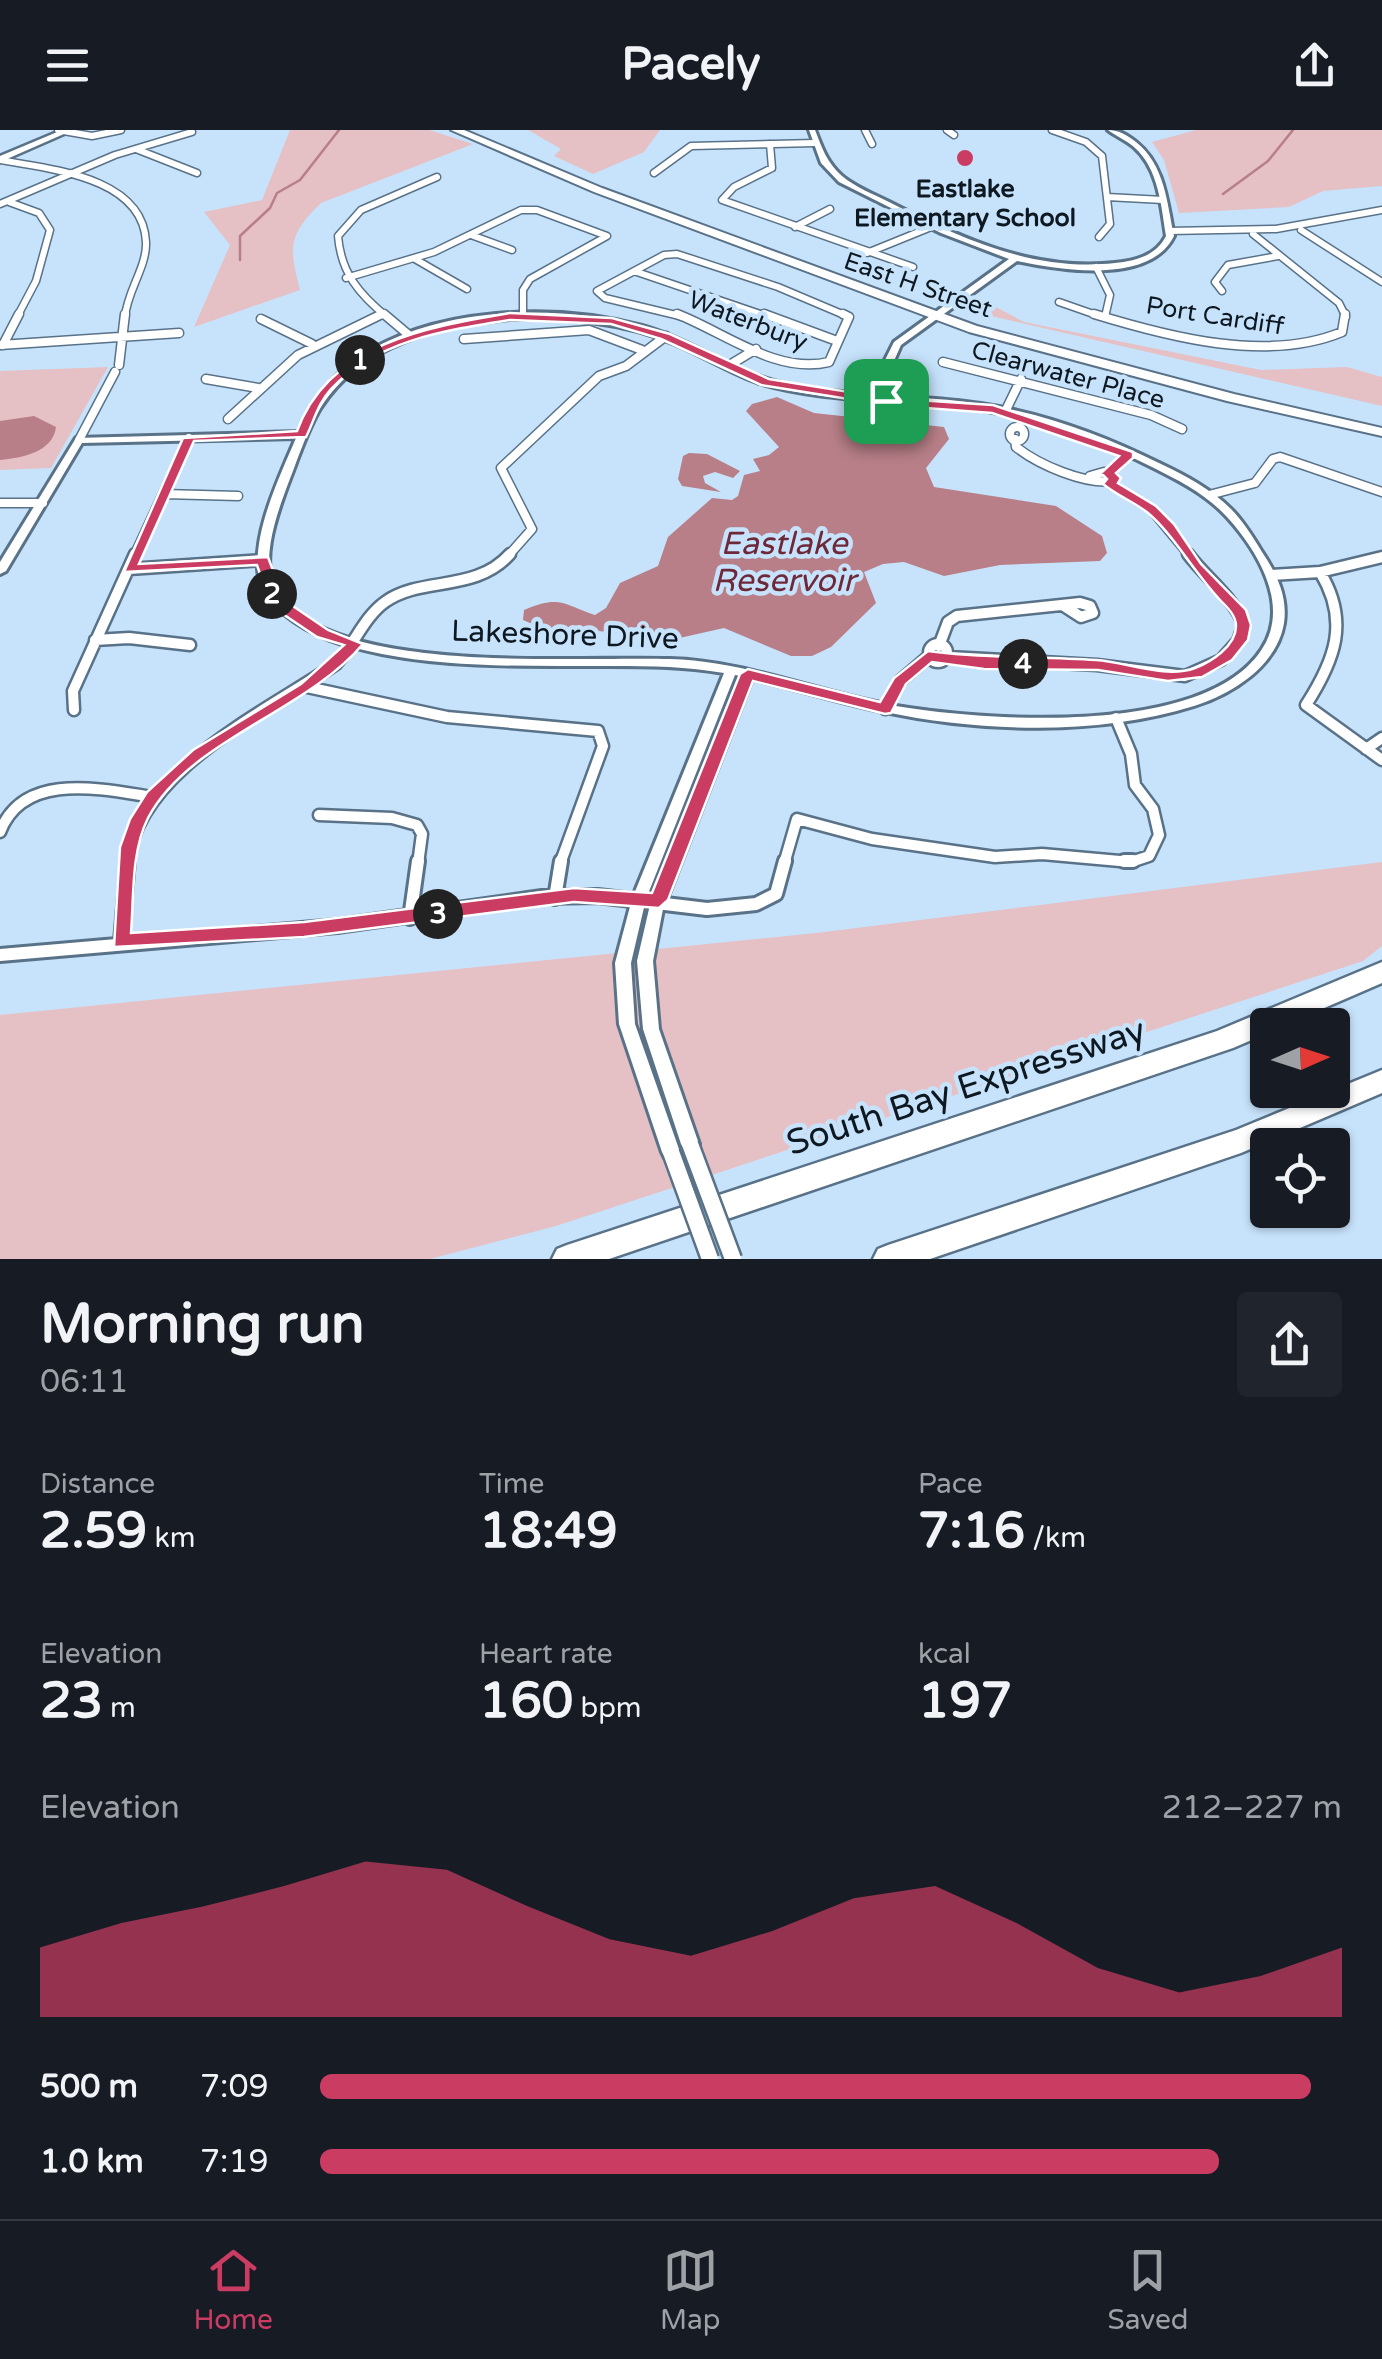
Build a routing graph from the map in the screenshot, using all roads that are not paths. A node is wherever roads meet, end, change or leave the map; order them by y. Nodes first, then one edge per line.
1 (121, 130) edge
2 (456, 130) edge
3 (481, 130) edge
4 (812, 130) edge
5 (865, 130) edge
6 (1052, 130) edge
7 (1113, 130) edge
8 (64, 131) edge
9 (192, 132) edge
10 (816, 143) junction
11 (770, 144) junction
12 (872, 144) dead end
13 (135, 148) junction
14 (0, 160) edge
15 (654, 173) dead end
16 (70, 174) junction
17 (197, 174) dead end
18 (437, 177) dead end
19 (1107, 197) junction
20 (1163, 200) junction
21 (4, 203) edge
22 (830, 209) dead end
23 (1382, 210) edge
24 (936, 225) junction
25 (795, 227) junction
26 (1300, 229) junction
27 (1169, 231) junction
28 (1253, 234) junction
29 (472, 236) junction
30 (1100, 237) dead end
31 (512, 250) dead end
32 (867, 253) junction
33 (1278, 256) junction
34 (1014, 258) junction
35 (415, 259) junction
36 (1096, 267) junction
37 (913, 268) dead end
38 (634, 272) junction
39 (346, 278) junction
40 (1382, 282) edge
41 (466, 289) dead end
42 (1222, 291) dead end
43 (1059, 302) dead end
44 (935, 313) junction
45 (383, 314) junction
46 (523, 316) junction
47 (1105, 318) junction
48 (261, 319) dead end
49 (179, 333) dead end
50 (410, 336) junction
51 (666, 336) junction
52 (128, 338) junction
53 (464, 339) dead end
54 (838, 341) junction
55 (312, 344) junction
56 (2, 345) edge
57 (756, 349) junction
58 (642, 350) junction
59 (943, 362) dead end
60 (728, 366) junction
61 (206, 379) dead end
62 (1021, 379) junction
63 (258, 388) junction
64 (886, 401) junction
65 (1005, 412) junction
66 (228, 419) dead end
67 (1382, 422) edge
68 (1182, 430) dead end
69 (1382, 432) edge
70 (302, 434) junction
71 (189, 438) junction
72 (1015, 439) dead end
73 (80, 440) junction
74 (1128, 455) junction
75 (1109, 478) junction
76 (1382, 492) edge
77 (164, 494) junction
78 (1209, 495) junction
79 (238, 496) dead end
80 (0, 504) edge
81 (43, 504) junction
82 (1382, 557) edge
83 (263, 560) junction
84 (130, 568) junction
85 (0, 570) edge
86 (1320, 572) junction
87 (1271, 575) junction
88 (1064, 606) dead end
89 (95, 640) junction
90 (356, 644) junction
91 (190, 645) dead end
92 (939, 646) junction
93 (928, 656) junction
94 (949, 658) junction
95 (730, 670) junction
96 (748, 674) junction
97 (307, 687) junction
98 (885, 709) junction
99 (74, 710) dead end
100 (1116, 718) junction
101 (1382, 738) edge
102 (1366, 748) junction
103 (1382, 760) edge
104 (154, 797) junction
105 (319, 815) dead end
106 (0, 832) edge
107 (555, 898) junction
108 (639, 899) junction
109 (659, 900) junction
110 (410, 918) junction
111 (120, 941) junction
112 (0, 955) edge
113 (1382, 972) edge
114 (1382, 1082) edge
115 (567, 1259) edge
116 (710, 1259) edge
117 (732, 1259) edge
118 (888, 1259) edge

1 - 8 street
2 - 44 main road, East H Street
3 - 44 main road, East H Street
4 - 10 street
5 - 12 street
6 - 19 street
7 - 20 street
8 - 14 main road
9 - 13 street
10 - 11 street
10 - 24 street
11 - 15 street
11 - 25 street
13 - 16 street
13 - 17 street
14 - 16 street
16 - 21 street
16 - 52 street
18 - 39 street
19 - 20 street
19 - 30 street
20 - 27 street
21 - 56 street
22 - 25 street
23 - 26 street
24 - 32 street
24 - 34 street
25 - 32 street
26 - 28 street
26 - 40 street
27 - 28 street
27 - 36 street
28 - 33 street, Port Cardiff
29 - 31 street
29 - 35 street
29 - 46 street
32 - 37 street
33 - 42 street
33 - 47 street, Port Cardiff
34 - 36 street
34 - 44 street
35 - 39 street
35 - 41 street
36 - 47 street
38 - 54 street
38 - 54 street, Waterbury
38 - 57 street, Waterbury
39 - 45 street
43 - 47 street, Port Cardiff
44 - 64 street
44 - 67 main road, East H Street
44 - 69 main road, East H Street
45 - 50 street
45 - 55 street
46 - 50 street, Lakeshore Drive
46 - 51 street, Lakeshore Drive
48 - 55 street
49 - 52 street
50 - 70 street, Lakeshore Drive
51 - 58 street
51 - 60 street, Lakeshore Drive
52 - 56 street
52 - 73 street
53 - 58 street
54 - 57 street, Waterbury
55 - 63 street
57 - 60 street
58 - 90 street
59 - 62 street, Clearwater Place
60 - 64 street, Lakeshore Drive
61 - 63 street
62 - 65 street
62 - 68 street, Clearwater Place
63 - 66 street
64 - 65 street, Lakeshore Drive
65 - 74 street, Lakeshore Drive
70 - 71 street
70 - 83 street, Lakeshore Drive
71 - 73 street
71 - 77 street
72 - 75 street
73 - 81 street
74 - 75 street
74 - 78 street, Lakeshore Drive
75 - 94 street
76 - 78 street
77 - 79 street
77 - 84 street
78 - 87 street, Lakeshore Drive
80 - 81 street
81 - 85 street
82 - 86 street
83 - 84 street
83 - 90 street, Lakeshore Drive
84 - 89 street
86 - 87 street
86 - 102 street
87 - 100 street, Lakeshore Drive
88 - 92 street
89 - 91 street
89 - 99 street
90 - 95 street, Lakeshore Drive
90 - 97 street
92 - 93 street
92 - 94 street
93 - 94 street
93 - 98 street
95 - 96 street, Lakeshore Drive
95 - 108 street
96 - 98 street, Lakeshore Drive
96 - 109 street
97 - 104 street
97 - 107 street
98 - 100 street, Lakeshore Drive
100 - 109 street
101 - 102 street
102 - 103 street
104 - 106 street
104 - 111 street
105 - 110 street
107 - 108 street
107 - 110 street
108 - 109 street
108 - 116 street, bridge
109 - 117 street, bridge
110 - 111 street
111 - 112 street
113 - 115 highway, South Bay Expressway
114 - 118 highway

